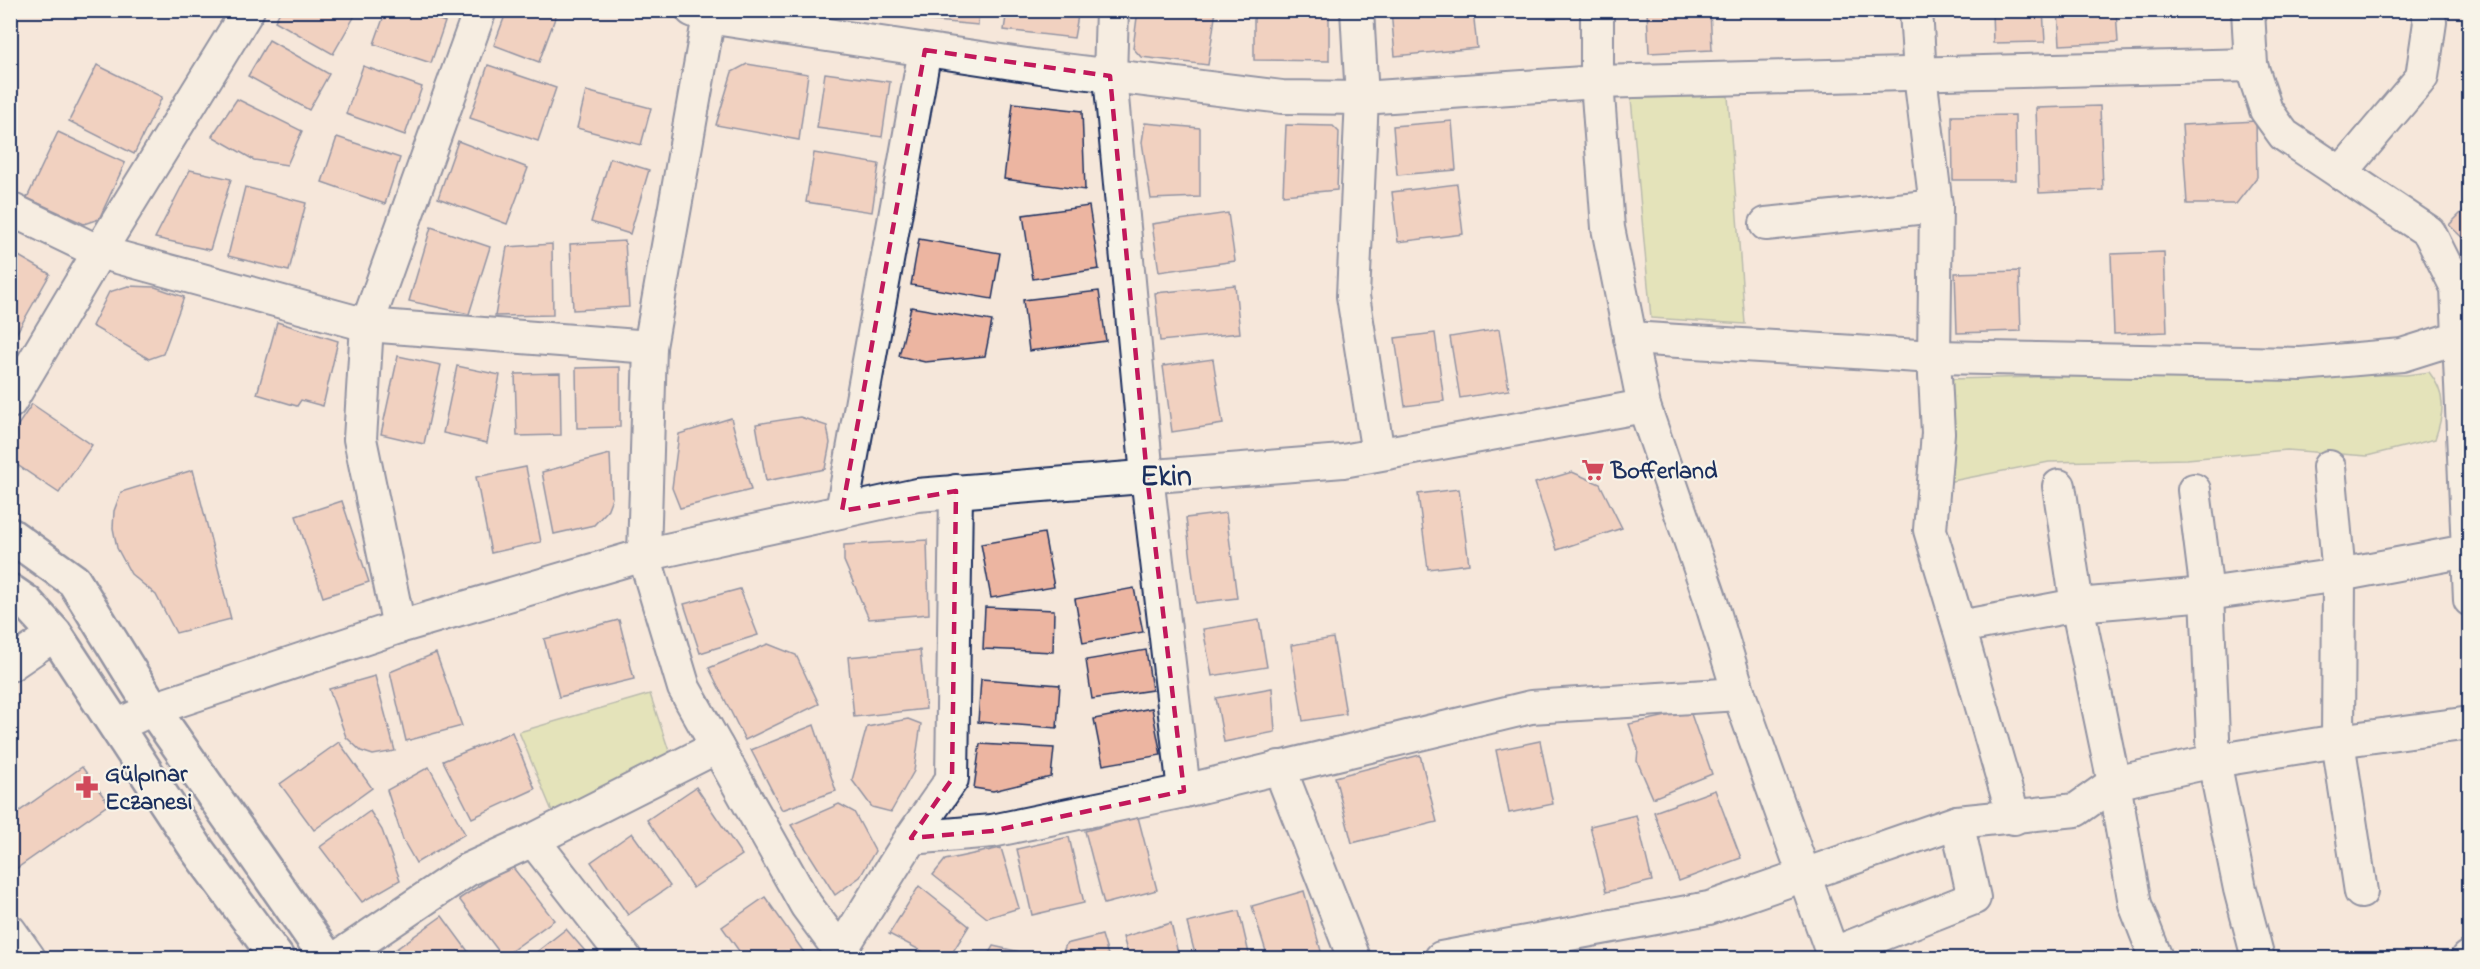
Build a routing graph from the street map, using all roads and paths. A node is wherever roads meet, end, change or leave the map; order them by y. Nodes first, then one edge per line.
1 (248, 10) edge
2 (480, 10) edge
3 (1112, 10) edge
4 (1357, 10) edge
5 (1597, 10) edge
6 (1916, 10) edge
7 (2248, 10) edge
8 (2427, 10) edge
9 (703, 13) edge
10 (925, 50) junction
11 (2251, 65) junction
12 (1920, 75) junction
13 (1110, 76) junction
14 (1596, 82) junction
15 (1362, 98) junction
16 (2341, 173) junction
17 (1936, 206) junction
18 (10, 209) edge
19 (1766, 224) dead end
20 (99, 252) junction
21 (367, 325) junction
22 (2459, 337) junction
23 (1630, 338) junction
24 (650, 347) junction
25 (1934, 357) junction
26 (10, 402) edge
27 (1644, 406) junction
28 (1378, 454) junction
29 (2329, 467) dead end
30 (1146, 477) junction
31 (2058, 486) dead end
32 (2194, 490) dead end
33 (956, 491) junction
34 (842, 511) junction
35 (10, 535) edge
36 (2468, 536) edge
37 (644, 555) junction
38 (2338, 574) junction
39 (10, 591) edge
40 (2208, 594) junction
41 (2469, 600) edge
42 (2077, 606) junction
43 (399, 627) junction
44 (1959, 627) junction
45 (55, 634) junction
46 (10, 665) edge
47 (1739, 694) junction
48 (153, 709) junction
49 (2469, 723) edge
50 (116, 726) junction
51 (2337, 741) junction
52 (717, 747) junction
53 (2214, 761) junction
54 (1279, 767) junction
55 (2114, 783) junction
56 (1184, 791) junction
57 (2014, 818) junction
58 (1957, 822) junction
59 (911, 838) junction
60 (533, 840) junction
61 (1804, 877) junction
62 (2361, 892) dead end
63 (10, 931) edge
64 (1833, 956) edge
65 (841, 957) edge
66 (29, 958) edge
67 (278, 958) edge
68 (327, 958) edge
69 (337, 958) edge
70 (625, 958) edge
71 (1354, 958) edge
72 (1441, 958) edge
73 (2156, 958) edge
74 (2258, 958) edge

1 - 20 street
2 - 21 street
3 - 13 street
4 - 15 street
5 - 14 street
6 - 12 street
7 - 11 street
8 - 16 street
9 - 10 street
9 - 24 street
10 - 13 street
10 - 34 street
11 - 12 street
11 - 16 street
12 - 14 street
12 - 17 street
13 - 15 street
13 - 30 street
14 - 15 street
14 - 23 street
15 - 28 street
16 - 22 street
17 - 19 street
17 - 25 street
18 - 20 street
20 - 21 street
20 - 26 street
21 - 24 street
21 - 43 street
22 - 25 street
22 - 36 street
23 - 25 street
23 - 27 street
24 - 37 street
25 - 44 street
27 - 28 street
27 - 47 street
28 - 30 street
29 - 38 street
30 - 33 street
30 - 56 street
31 - 42 street
32 - 40 street
33 - 34 street
33 - 59 street
34 - 37 street
35 - 48 main road
36 - 38 street
36 - 41 street
37 - 43 street
37 - 52 street
38 - 40 street
38 - 51 street
39 - 45 main road
40 - 42 street
40 - 53 street
42 - 44 street
42 - 55 street
43 - 48 street
44 - 57 street
45 - 46 street
45 - 50 main road
47 - 54 street
47 - 61 street
48 - 50 street
48 - 68 main road
49 - 51 street
50 - 67 main road
51 - 53 street
51 - 62 street
52 - 60 street
52 - 65 street
53 - 55 street
53 - 74 street
54 - 56 street
54 - 71 street
55 - 57 street
55 - 73 street
56 - 59 street
57 - 58 street
58 - 61 street
58 - 64 street
59 - 65 street
60 - 69 street
60 - 70 street
61 - 64 street
61 - 72 street
63 - 66 street

